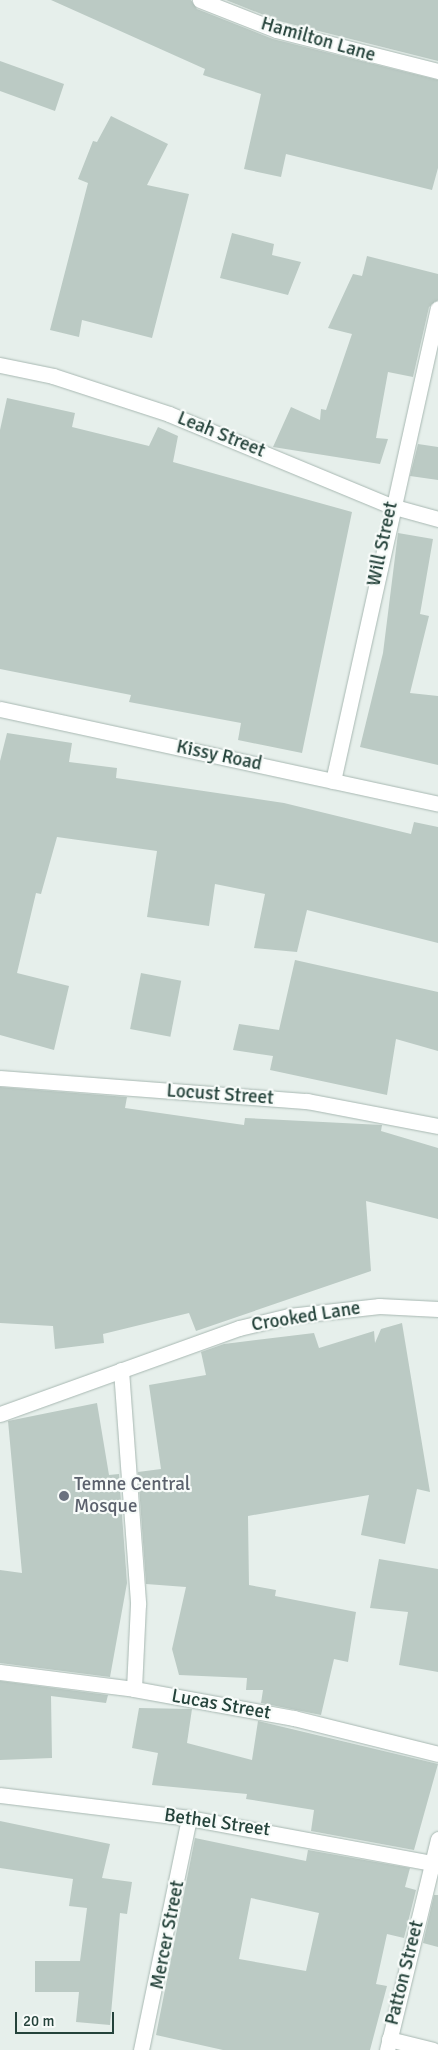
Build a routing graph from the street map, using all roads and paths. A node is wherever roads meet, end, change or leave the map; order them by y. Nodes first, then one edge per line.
1 (200, 0) edge
2 (438, 71) edge
3 (438, 309) edge
4 (0, 365) edge
5 (391, 506) junction
6 (438, 519) edge
7 (0, 709) edge
8 (333, 780) junction
9 (438, 804) edge
10 (0, 1078) edge
11 (438, 1126) edge
12 (438, 1310) edge
13 (121, 1370) junction
14 (0, 1414) edge
15 (0, 1672) edge
16 (134, 1689) junction
17 (438, 1754) edge
18 (0, 1795) edge
19 (189, 1818) junction
20 (438, 1839) edge
21 (432, 1863) junction
22 (388, 2044) edge
23 (141, 2050) edge
24 (433, 2050) edge

1 - 2 street, Hamilton Lane
3 - 5 street, Will Street
4 - 5 street, Leah Street
5 - 6 street, Leah Street
5 - 8 street, Will Street
7 - 8 street, Kissy Road
8 - 9 street, Kissy Road
10 - 11 street, Locust Street
12 - 13 street, Crooked Lane
13 - 14 street, Crooked Lane
13 - 16 street
15 - 16 street, Lucas Street
16 - 17 street, Lucas Street
18 - 19 street, Bethel Street
19 - 21 street, Bethel Street
19 - 23 street, Mercer Street
20 - 21 street, Patton Street
21 - 22 street, Patton Street
22 - 24 street

